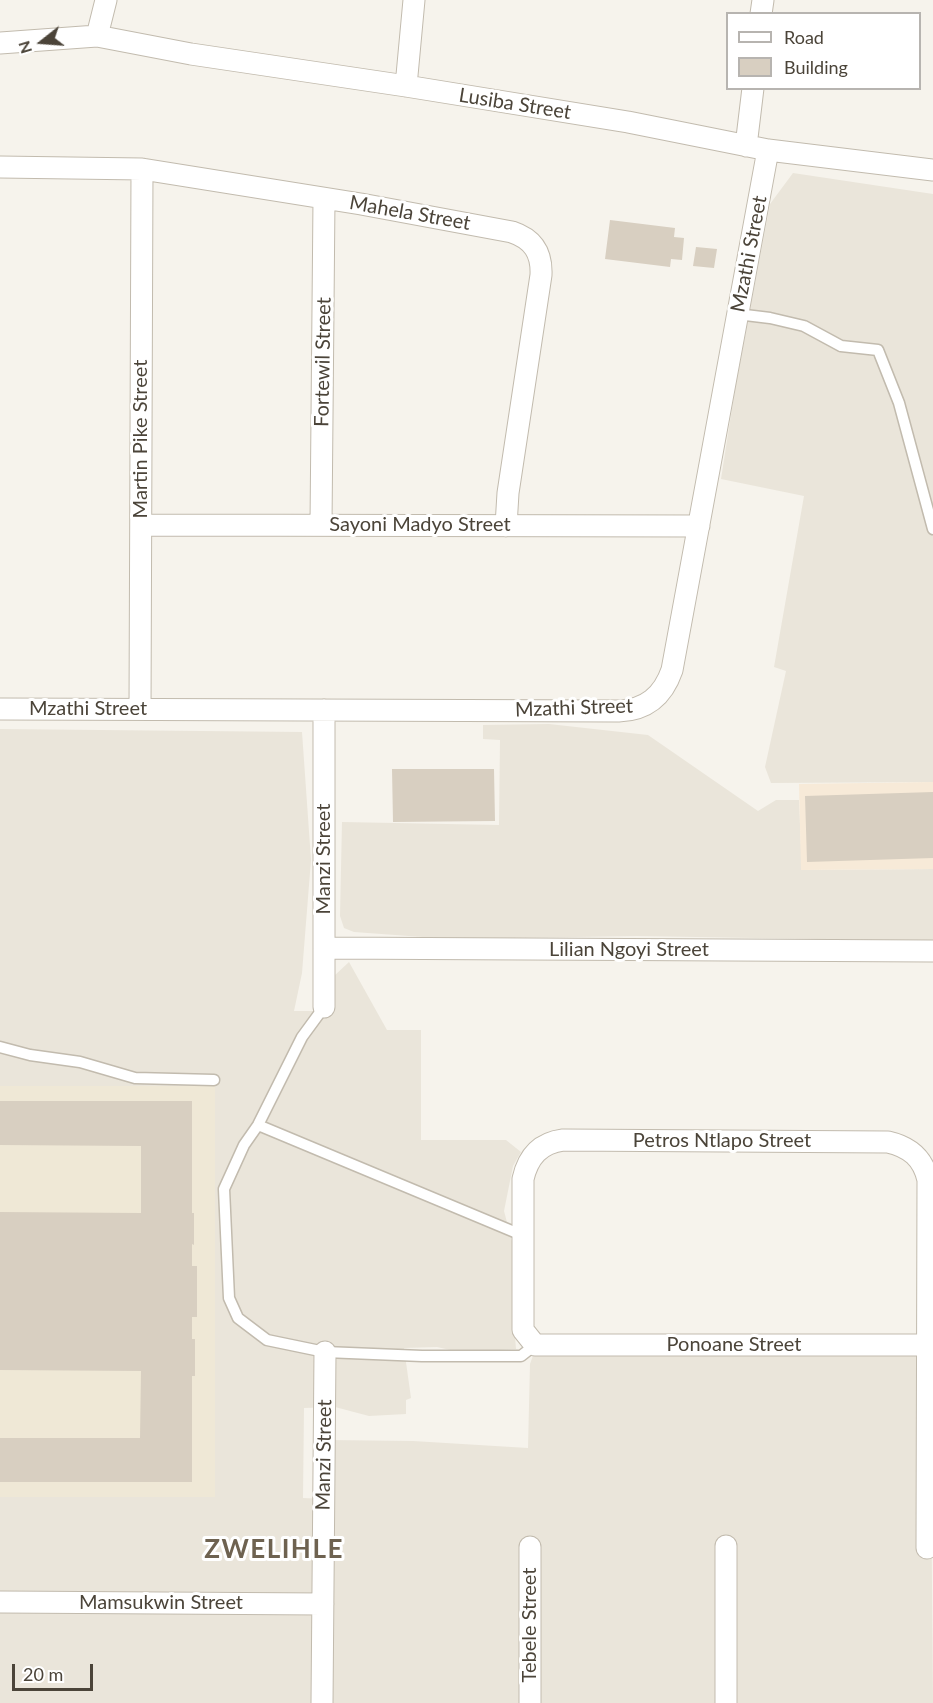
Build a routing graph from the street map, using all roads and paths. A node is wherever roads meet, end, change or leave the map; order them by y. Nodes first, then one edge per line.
1 (106, 0) edge
2 (414, 0) edge
3 (97, 36) junction
4 (0, 43) edge
5 (406, 86) junction
6 (753, 90) edge
7 (746, 146) junction
8 (768, 150) junction
9 (0, 167) edge
10 (142, 169) junction
11 (933, 170) edge
12 (324, 199) junction
13 (737, 314) junction
14 (141, 525) junction
15 (321, 525) junction
16 (506, 525) junction
17 (699, 526) junction
18 (933, 529) edge
19 (0, 709) edge
20 (140, 709) junction
21 (324, 710) junction
22 (324, 948) junction
23 (933, 951) edge
24 (324, 1008) joint
25 (0, 1047) edge
26 (214, 1080) dead end
27 (258, 1125) junction
28 (524, 1236) junction
29 (535, 1345) junction
30 (930, 1345) edge
31 (325, 1352) junction
32 (726, 1546) dead end
33 (530, 1547) dead end
34 (927, 1548) dead end
35 (0, 1602) edge
36 (322, 1604) junction
37 (322, 1703) edge
38 (530, 1703) edge
39 (726, 1703) edge

1 - 3 street
2 - 5 street
3 - 4 street, Lusiba Street
3 - 5 street, Lusiba Street
5 - 7 street, Lusiba Street
6 - 7 street
7 - 8 street, Lusiba Street
8 - 11 street, Lusiba Street
8 - 13 street, Mzathi Street
9 - 10 street, Mahela Street
10 - 12 street, Mahela Street
10 - 14 street, Martin Pike Street
12 - 15 street, Fortewil Street
12 - 16 street, Mahela Street
13 - 17 street, Mzathi Street
13 - 18 lane
14 - 15 street, Sayoni Madyo Street
14 - 20 street, Martin Pike Street
15 - 16 street, Sayoni Madyo Street
16 - 17 street, Sayoni Madyo Street
17 - 21 street, Mzathi Street
19 - 20 street, Mzathi Street
20 - 21 street, Mzathi Street
21 - 22 street, Manzi Street
22 - 23 street, Lilian Ngoyi Street
22 - 24 street, Manzi Street
24 - 27 lane
25 - 26 lane
27 - 28 lane
27 - 31 lane
28 - 29 street, Petros Ntlapo Street
28 - 30 street, Petros Ntlapo Street
29 - 30 street, Ponoane Street
29 - 31 lane
30 - 34 street, Petros Ntlapo Street
31 - 36 street, Manzi Street
32 - 39 street
33 - 38 street, Tebele Street
35 - 36 street, Mamsukwin Street
36 - 37 street, Manzi Street

